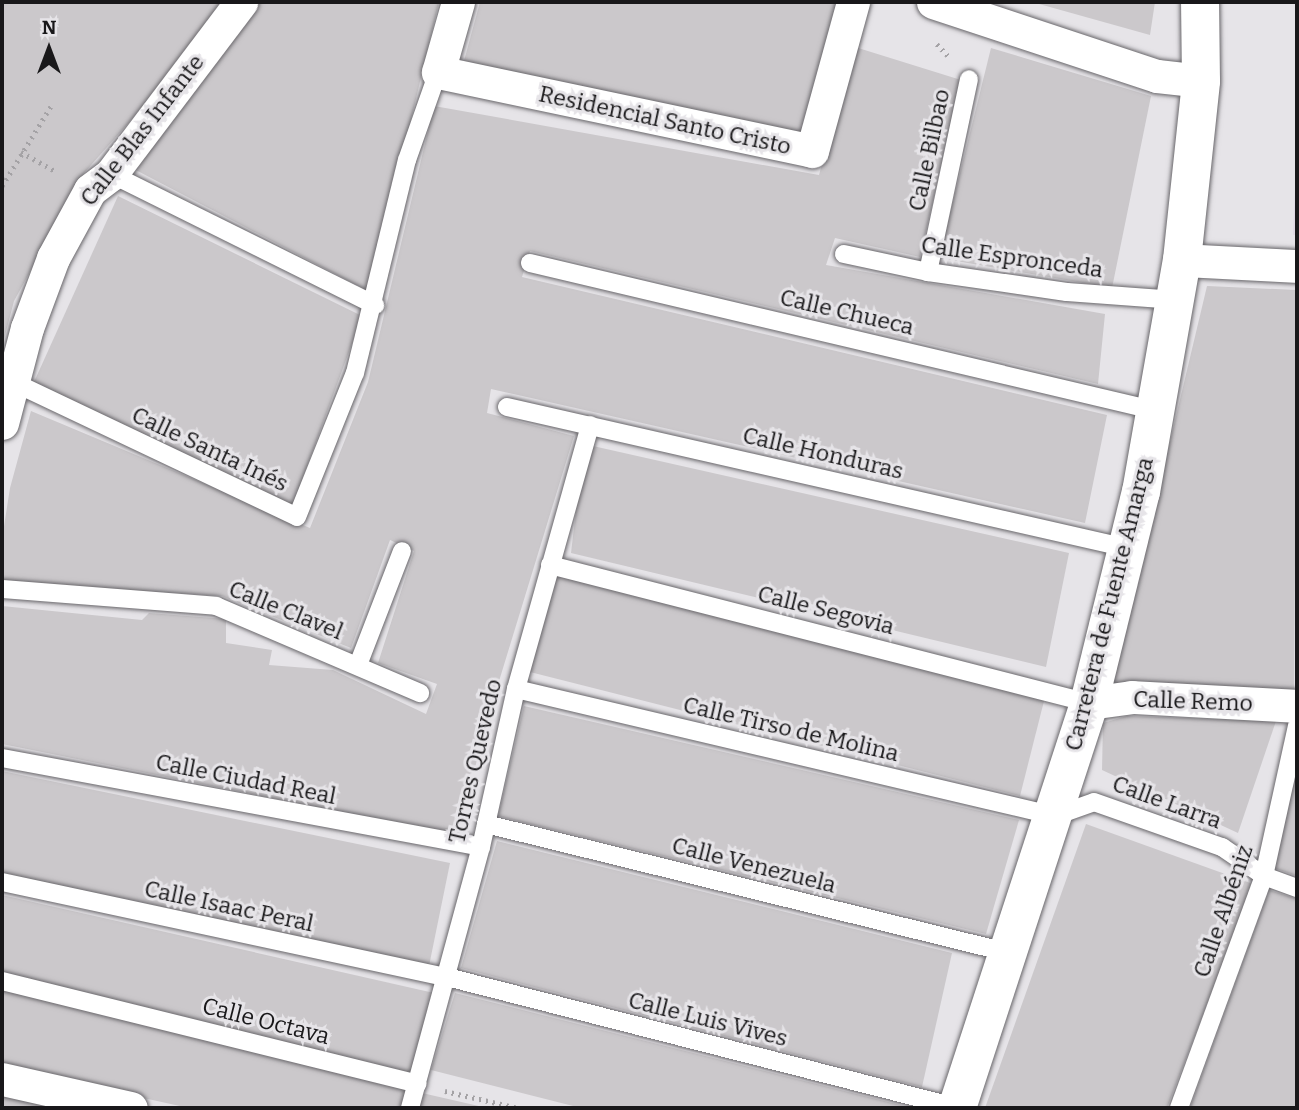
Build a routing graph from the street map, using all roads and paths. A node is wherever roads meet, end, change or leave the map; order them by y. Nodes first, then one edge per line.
1 (241, 2) edge
2 (458, 2) edge
3 (853, 2) edge
4 (933, 2) edge
5 (1200, 2) edge
6 (438, 72) junction
7 (970, 79) dead end
8 (1200, 81) junction
9 (52, 104) dead end
10 (111, 174) junction
11 (2, 186) edge
12 (844, 254) dead end
13 (1182, 260) junction
14 (530, 263) dead end
15 (1297, 266) edge
16 (928, 272) junction
17 (1176, 300) junction
18 (375, 305) junction
19 (13, 382) junction
20 (507, 407) dead end
21 (1153, 410) junction
22 (2, 423) edge
23 (590, 425) junction
24 (1127, 548) junction
25 (402, 551) dead end
26 (550, 565) junction
27 (2, 589) edge
28 (358, 665) junction
29 (516, 689) junction
30 (420, 694) dead end
31 (1090, 703) junction
32 (1297, 706) edge
33 (1297, 726) edge
34 (2, 758) edge
35 (1055, 816) junction
36 (486, 824) junction
37 (481, 847) junction
38 (1264, 876) junction
39 (2, 882) edge
40 (1297, 888) edge
41 (1010, 953) junction
42 (447, 977) junction
43 (2, 981) edge
44 (2, 1079) edge
45 (417, 1084) junction
46 (131, 1108) edge
47 (411, 1108) edge
48 (518, 1108) edge
49 (958, 1108) edge
50 (1179, 1108) edge

1 - 10 street, Calle Blas Infante
2 - 6 street
3 - 6 street, Residencial Santo Cristo
4 - 8 street
5 - 8 street, Carretera de Fuente Amarga
6 - 18 lane, Calle Santa Inés
7 - 16 lane, Calle Bilbao
8 - 13 street, Carretera de Fuente Amarga
9 - 11 path
10 - 18 lane
10 - 19 street, Calle Blas Infante
12 - 16 lane, Calle Espronceda
13 - 15 street
13 - 17 street, Carretera de Fuente Amarga
14 - 21 lane, Calle Chueca
16 - 17 lane, Calle Espronceda
17 - 21 street, Carretera de Fuente Amarga
18 - 19 lane, Calle Santa Inés
19 - 22 street, Calle Blas Infante
20 - 23 lane, Calle Honduras
21 - 24 street, Carretera de Fuente Amarga
23 - 24 lane, Calle Honduras
23 - 26 lane, Torres Quevedo
24 - 31 street, Carretera de Fuente Amarga
25 - 28 lane
26 - 29 lane, Torres Quevedo
26 - 31 lane, Calle Segovia
27 - 28 lane, Calle Clavel
28 - 30 lane, Calle Clavel
29 - 35 lane, Calle Tirso de Molina
29 - 36 lane, Torres Quevedo
31 - 32 street, Calle Remo
31 - 35 street, Carretera de Fuente Amarga
33 - 38 lane, Calle Albéniz
34 - 37 lane, Calle Ciudad Real
35 - 38 lane, Calle Larra
35 - 41 street, Carretera de Fuente Amarga
36 - 37 lane, Torres Quevedo
36 - 41 lane, Calle Venezuela
37 - 42 lane, Torres Quevedo
38 - 40 lane, Calle Larra
38 - 50 lane, Calle Albéniz
39 - 42 lane, Calle Isaac Peral
41 - 49 street, Carretera de Fuente Amarga
42 - 45 lane, Torres Quevedo
42 - 49 lane, Calle Luis Vives
43 - 45 lane, Calle Octava
44 - 46 street
45 - 47 lane, Torres Quevedo
45 - 48 path

